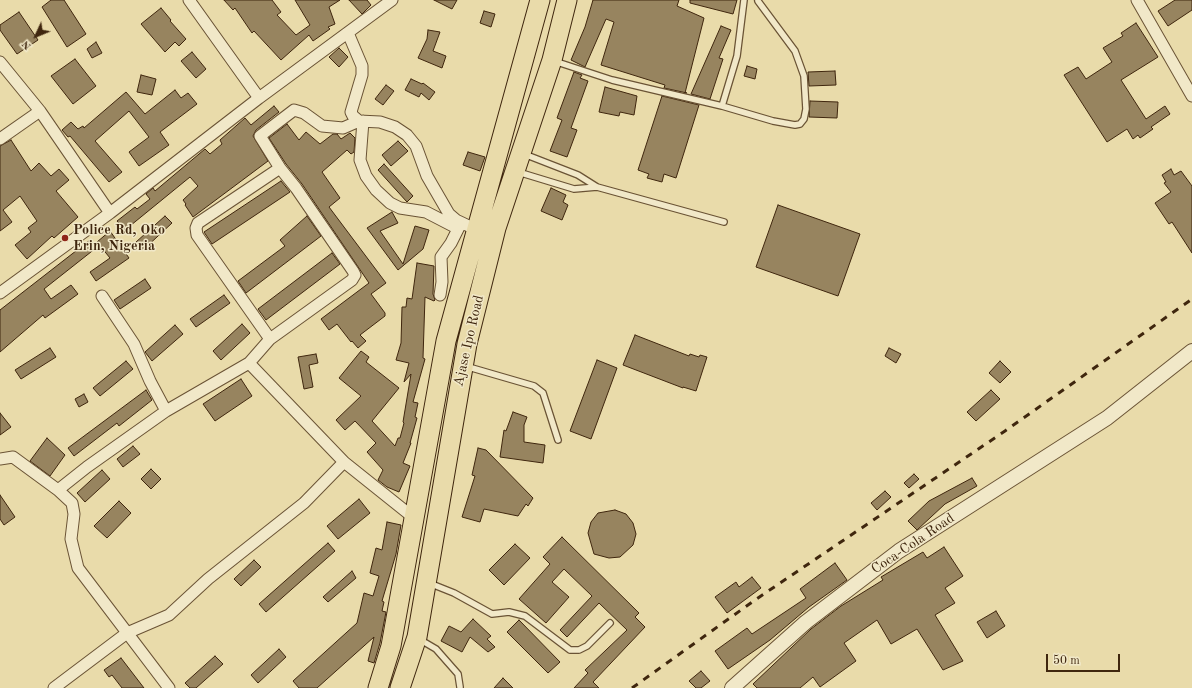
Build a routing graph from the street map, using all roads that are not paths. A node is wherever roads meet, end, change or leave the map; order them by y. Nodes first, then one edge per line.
1 (189, 0) edge
2 (392, 0) edge
3 (540, 0) edge
4 (567, 0) edge
5 (744, 0) edge
6 (1137, 0) edge
7 (758, 1) edge
8 (348, 33) junction
9 (552, 60) junction
10 (0, 62) edge
11 (1192, 96) edge
12 (259, 98) junction
13 (722, 106) junction
14 (40, 111) junction
15 (361, 121) junction
16 (0, 139) edge
17 (521, 153) junction
18 (280, 168) junction
19 (515, 171) junction
20 (597, 187) junction
21 (110, 213) junction
22 (724, 222) dead end
23 (465, 227) junction
24 (0, 294) edge
25 (440, 295) dead end
26 (102, 296) dead end
27 (270, 339) junction
28 (1192, 351) edge
29 (443, 356) junction
30 (249, 363) junction
31 (463, 363) junction
32 (166, 411) junction
33 (558, 440) dead end
34 (0, 459) edge
35 (344, 462) junction
36 (58, 490) junction
37 (414, 518) junction
38 (425, 582) junction
39 (610, 623) dead end
40 (127, 633) junction
41 (417, 637) junction
42 (460, 687) dead end
43 (54, 688) edge
44 (169, 688) edge
45 (378, 688) edge
46 (400, 688) edge
47 (732, 688) edge

1 - 12 street
2 - 8 street
3 - 23 highway, Ajase Ipo Road
4 - 9 highway, Ajase Ipo Road
5 - 13 lane
6 - 11 street
7 - 13 lane
8 - 12 street
8 - 15 street
9 - 13 lane
9 - 17 highway, Ajase Ipo Road
10 - 14 street
12 - 21 street
14 - 16 street
14 - 21 street
15 - 18 street
15 - 23 street
15 - 23 street
17 - 19 highway, Ajase Ipo Road
17 - 20 lane
18 - 27 street
18 - 27 street
19 - 20 lane
19 - 31 highway, Ajase Ipo Road
20 - 22 lane
21 - 24 street
23 - 25 street
23 - 29 highway, Ajase Ipo Road
26 - 32 street
27 - 30 street
28 - 47 street, Coca-Cola Road
29 - 31 highway
29 - 37 highway, Ajase Ipo Road
30 - 32 street
30 - 35 street
31 - 33 lane
31 - 38 highway, Ajase Ipo Road
32 - 36 street
34 - 36 street
35 - 37 street
35 - 40 street
36 - 40 street
37 - 45 highway, Ajase Ipo Road
38 - 39 lane
38 - 41 highway, Ajase Ipo Road
40 - 43 street
40 - 44 street
41 - 42 lane
41 - 46 highway, Ajase Ipo Road

